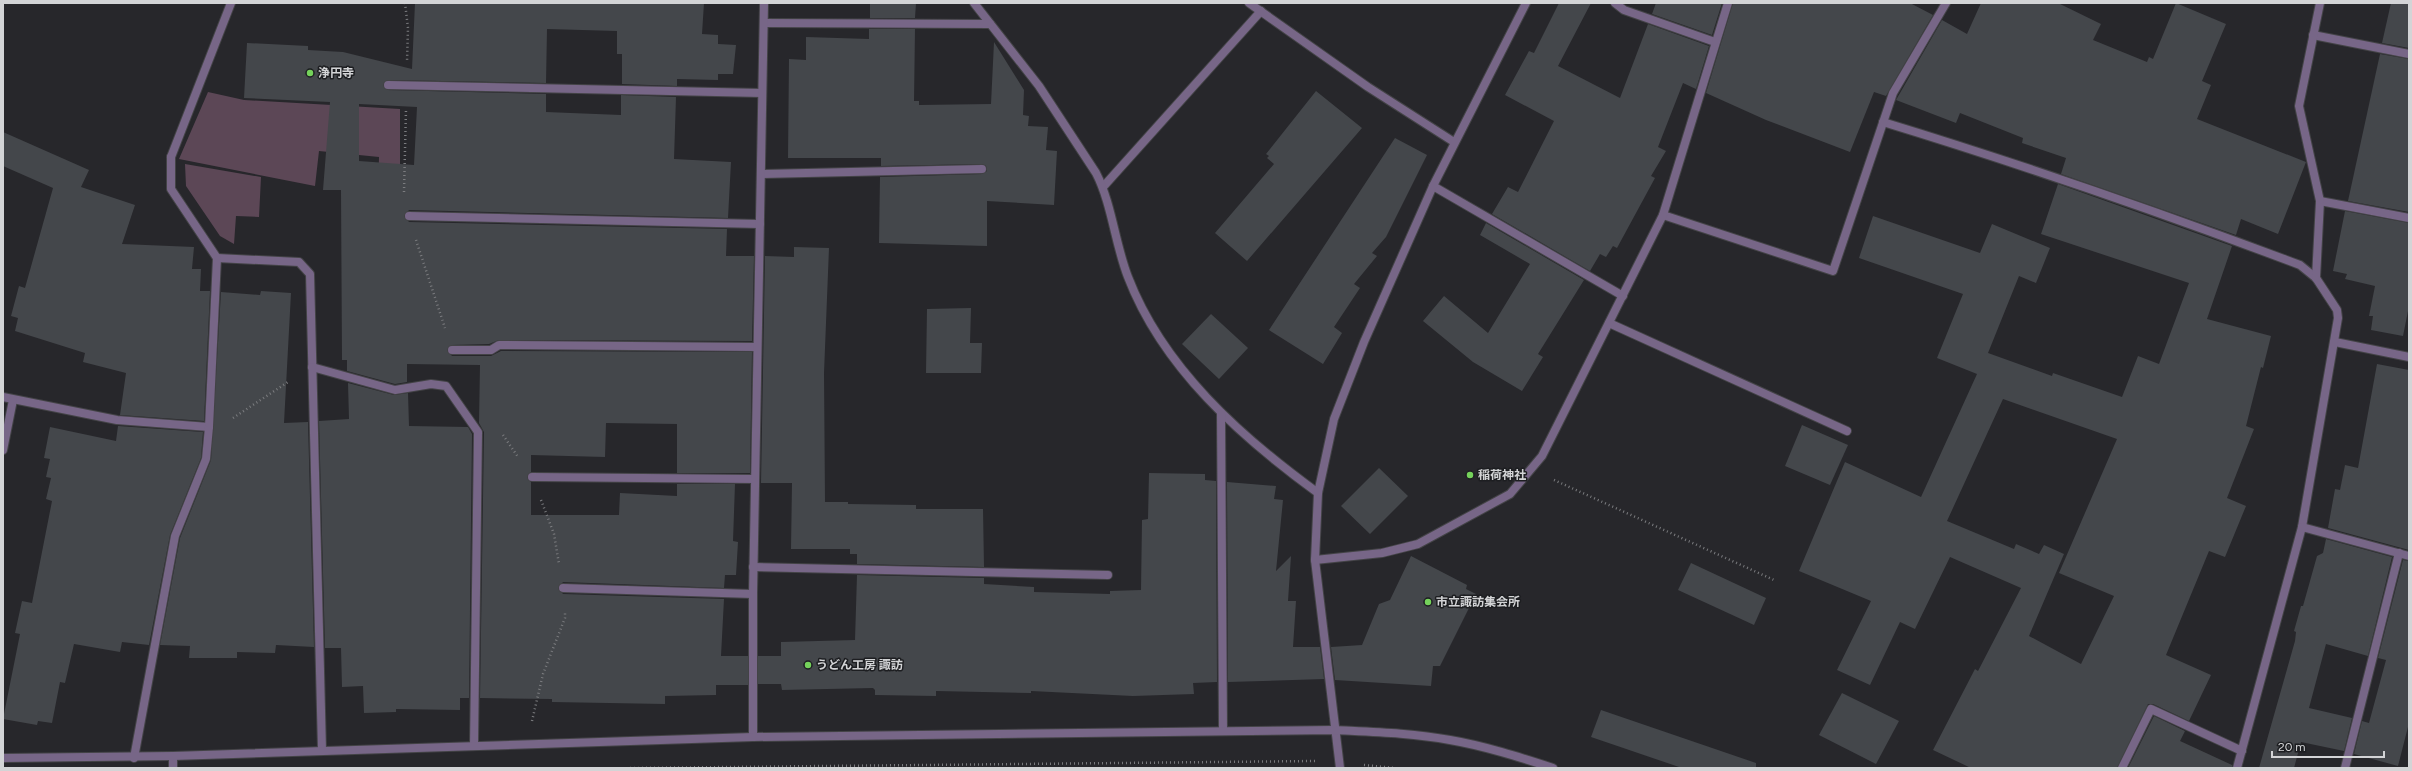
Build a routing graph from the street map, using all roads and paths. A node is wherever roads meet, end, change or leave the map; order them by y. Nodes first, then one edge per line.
1 (231, 3) edge
2 (405, 3) edge
3 (764, 3) edge
4 (974, 3) edge
5 (1249, 3) edge
6 (1526, 3) edge
7 (1615, 3) edge
8 (1728, 3) edge
9 (1946, 3) edge
10 (2320, 3) edge
11 (1260, 11) junction
12 (764, 24) junction
13 (990, 24) junction
14 (2313, 35) junction
15 (1715, 42) junction
16 (2409, 54) edge
17 (388, 85) dead end
18 (407, 85) junction
19 (762, 93) junction
20 (1883, 122) junction
21 (1454, 142) junction
22 (982, 169) dead end
23 (761, 174) junction
24 (1433, 186) junction
25 (1103, 187) junction
26 (2320, 201) junction
27 (409, 216) junction
28 (1663, 216) junction
29 (2409, 218) edge
30 (760, 224) junction
31 (217, 258) junction
32 (2316, 278) junction
33 (1623, 296) junction
34 (1609, 323) junction
35 (2335, 342) junction
36 (757, 347) junction
37 (452, 350) joint
38 (2409, 357) edge
39 (312, 366) junction
40 (3, 397) edge
41 (13, 400) junction
42 (1221, 413) junction
43 (208, 431) junction
44 (500, 431) dead end
45 (1847, 431) dead end
46 (3, 450) edge
47 (1530, 469) junction
48 (532, 477) junction
49 (755, 479) junction
50 (1318, 493) junction
51 (2302, 527) junction
52 (2399, 553) junction
53 (2409, 556) edge
54 (1315, 560) junction
55 (753, 567) junction
56 (1108, 575) dead end
57 (1774, 580) dead end
58 (563, 588) junction
59 (753, 594) junction
60 (1334, 730) junction
61 (1222, 731) junction
62 (753, 737) junction
63 (527, 744) junction
64 (474, 746) junction
65 (322, 750) junction
66 (2242, 751) junction
67 (173, 756) junction
68 (3, 758) edge
69 (134, 758) junction
70 (1340, 765) edge
71 (1374, 767) edge
72 (173, 768) edge
73 (630, 768) edge
74 (1395, 768) edge
75 (1553, 768) edge
76 (2122, 768) edge
77 (2237, 768) edge
78 (2345, 768) edge

1 - 31 street
2 - 18 path
3 - 12 street
4 - 13 street
5 - 11 street
6 - 21 street
7 - 15 street
8 - 15 street
9 - 20 street
10 - 14 street
11 - 21 street
11 - 25 street
12 - 13 street
12 - 19 street
13 - 25 street
14 - 16 street
14 - 26 street
15 - 28 street
17 - 18 street
18 - 19 street
18 - 27 path
19 - 23 street
20 - 28 street
20 - 32 street
21 - 24 street
22 - 23 street
23 - 30 street
24 - 33 street
24 - 50 street
25 - 42 street
26 - 29 street
26 - 32 street
27 - 30 street
27 - 37 path
28 - 33 street
30 - 36 street
31 - 39 street
31 - 43 street
32 - 35 street
33 - 34 street
34 - 45 street
34 - 47 street
35 - 38 street
35 - 51 street
36 - 37 street
36 - 49 street
39 - 43 path
39 - 64 street
39 - 65 street
40 - 41 street
41 - 43 street
41 - 46 street
42 - 50 street
42 - 61 street
43 - 69 street
44 - 48 path
47 - 54 street
47 - 57 path
48 - 49 street
48 - 58 path
49 - 55 street
50 - 54 street
51 - 52 street
51 - 66 street
52 - 53 street
52 - 78 street
54 - 60 street
55 - 56 street
55 - 59 street
58 - 59 street
58 - 63 path
59 - 62 street
60 - 61 street
60 - 70 street
60 - 75 street
61 - 62 street
62 - 63 street
63 - 64 street
64 - 65 street
65 - 67 street
66 - 76 street
66 - 77 street
67 - 69 street
67 - 72 street
68 - 69 street
70 - 71 path
70 - 73 path
71 - 74 path

